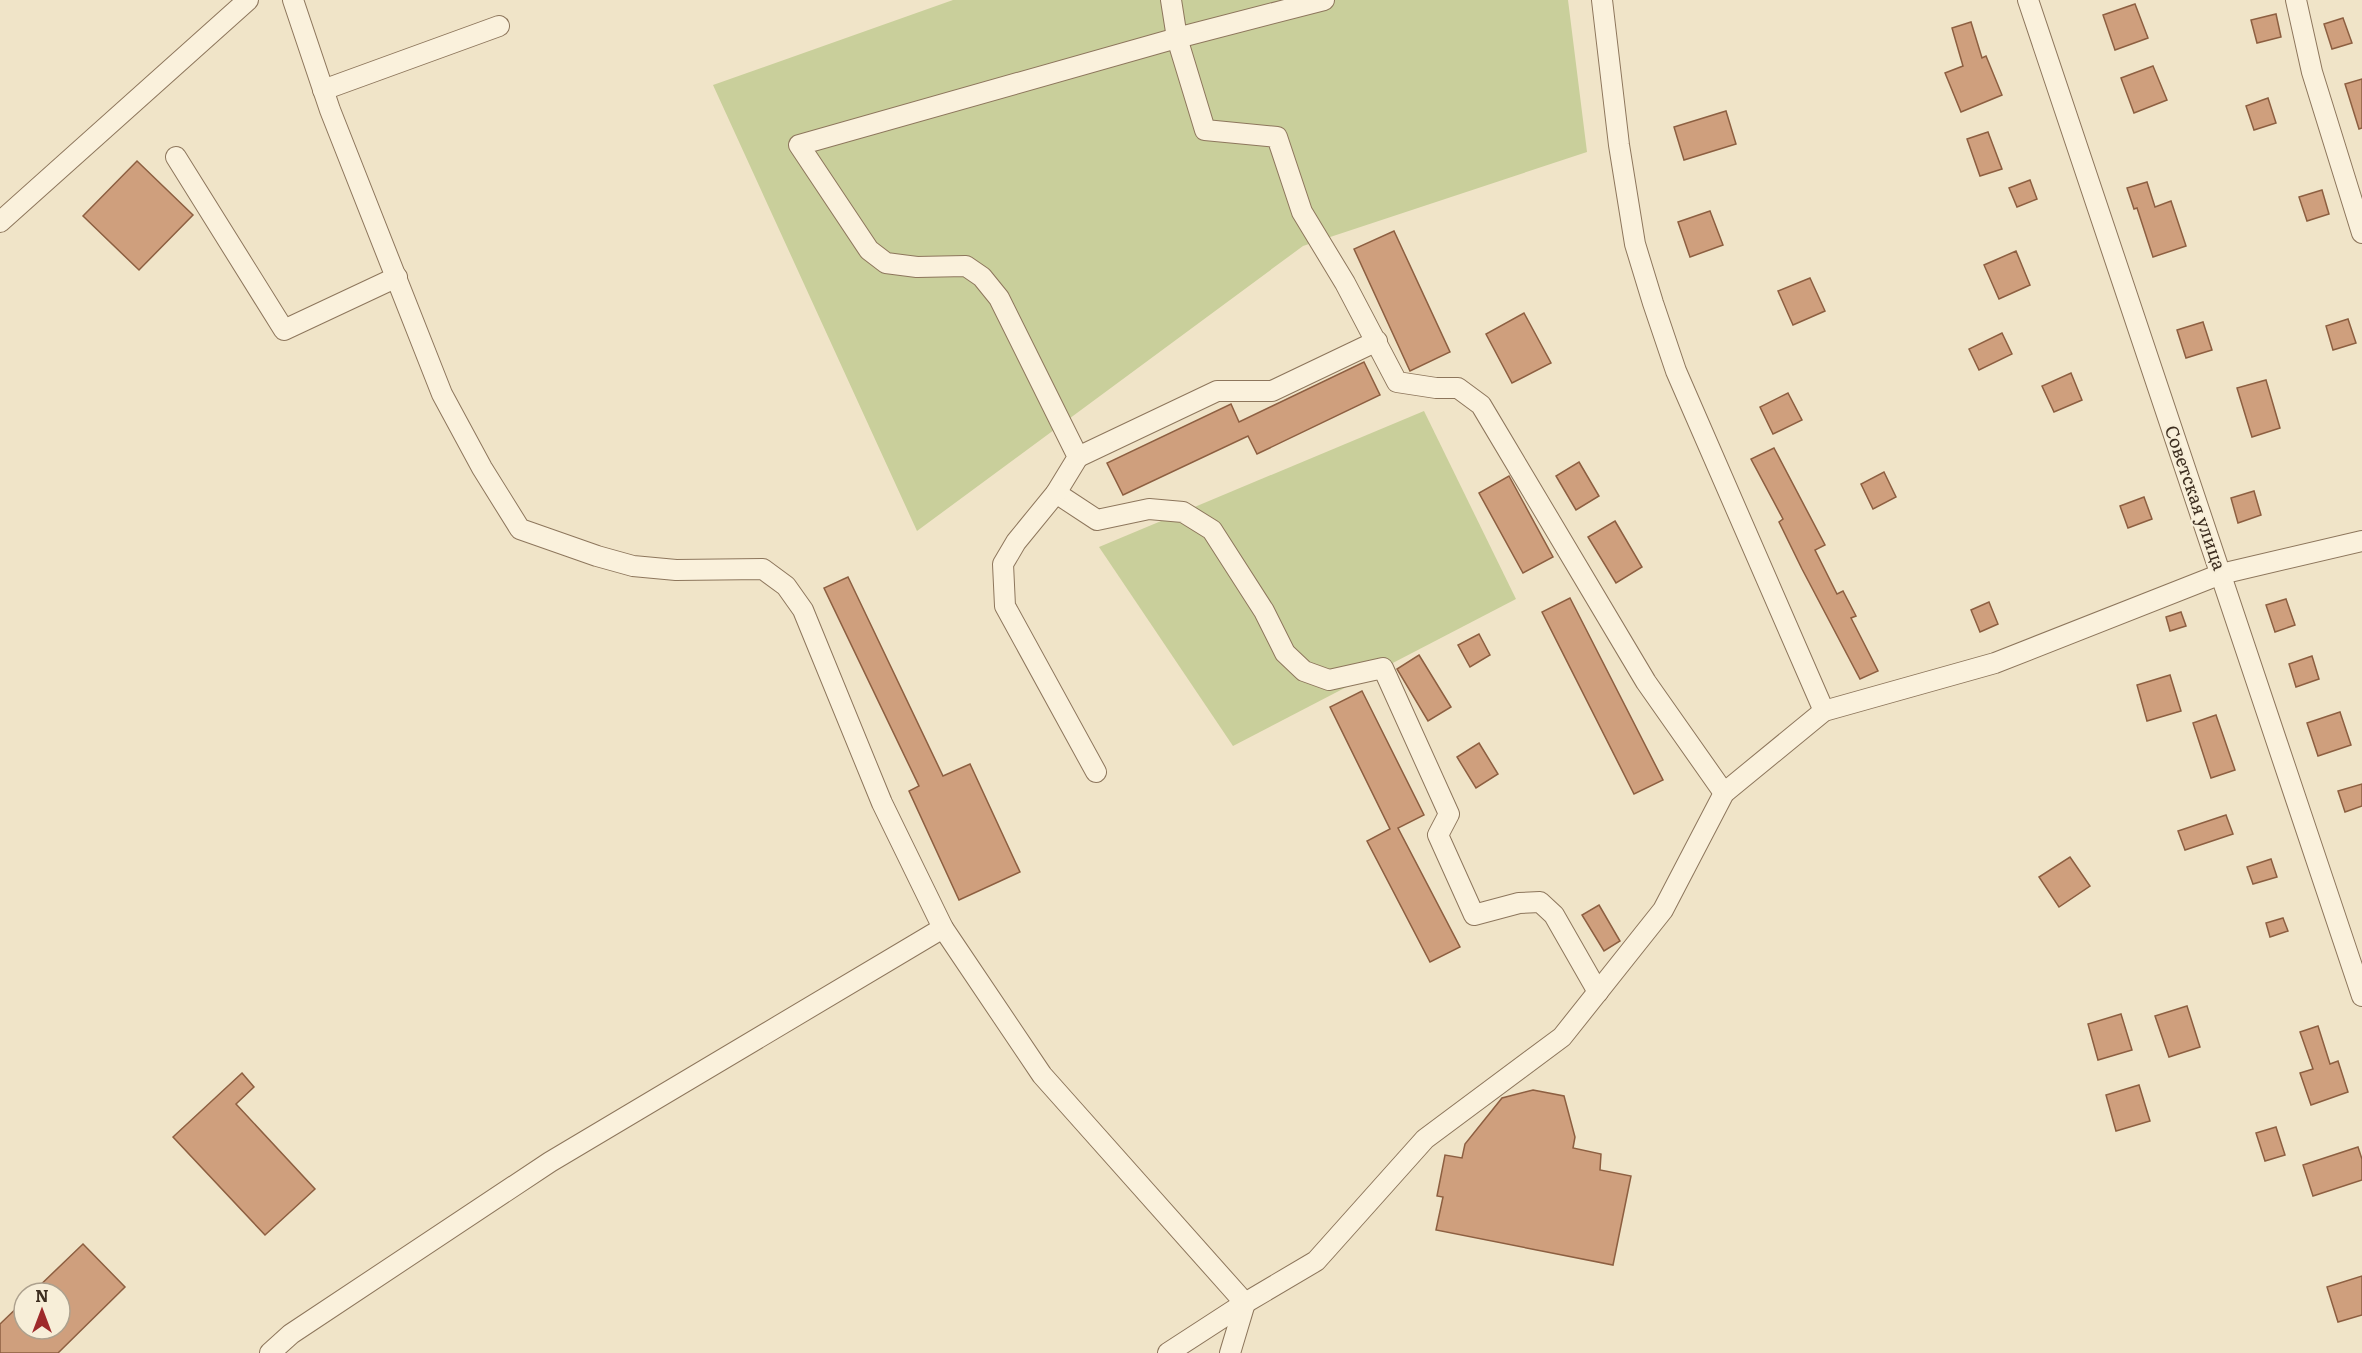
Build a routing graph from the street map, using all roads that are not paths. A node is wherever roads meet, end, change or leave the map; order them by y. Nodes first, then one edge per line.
1 (248, 0) edge
2 (293, 0) edge
3 (1171, 0) edge
4 (1324, 0) edge
5 (1602, 0) edge
6 (2028, 0) edge
7 (2296, 0) edge
8 (499, 26) dead end
9 (1177, 38) junction
10 (323, 90) junction
11 (176, 157) dead end
12 (0, 222) edge
13 (2362, 233) edge
14 (397, 277) junction
15 (1377, 341) junction
16 (1078, 457) junction
17 (1056, 493) junction
18 (2362, 541) edge
19 (2221, 574) junction
20 (1824, 711) junction
21 (1096, 772) dead end
22 (1724, 793) junction
23 (944, 928) junction
24 (1598, 992) junction
25 (2362, 996) edge
26 (1245, 1303) junction
27 (270, 1353) edge
28 (1168, 1353) edge
29 (1230, 1353) edge

1 - 12 street
2 - 10 street
3 - 9 street
4 - 9 street
5 - 20 street
6 - 19 street, Советская улица
7 - 13 street
8 - 10 street
9 - 15 street
9 - 16 street
10 - 14 street
11 - 14 street
14 - 23 street
15 - 16 street
15 - 22 street
16 - 17 street
17 - 21 street
17 - 24 street
18 - 19 street
19 - 20 street
19 - 25 street, Советская улица
20 - 22 street
22 - 24 street
23 - 26 street
23 - 27 street
24 - 26 street
26 - 28 street
26 - 29 street

